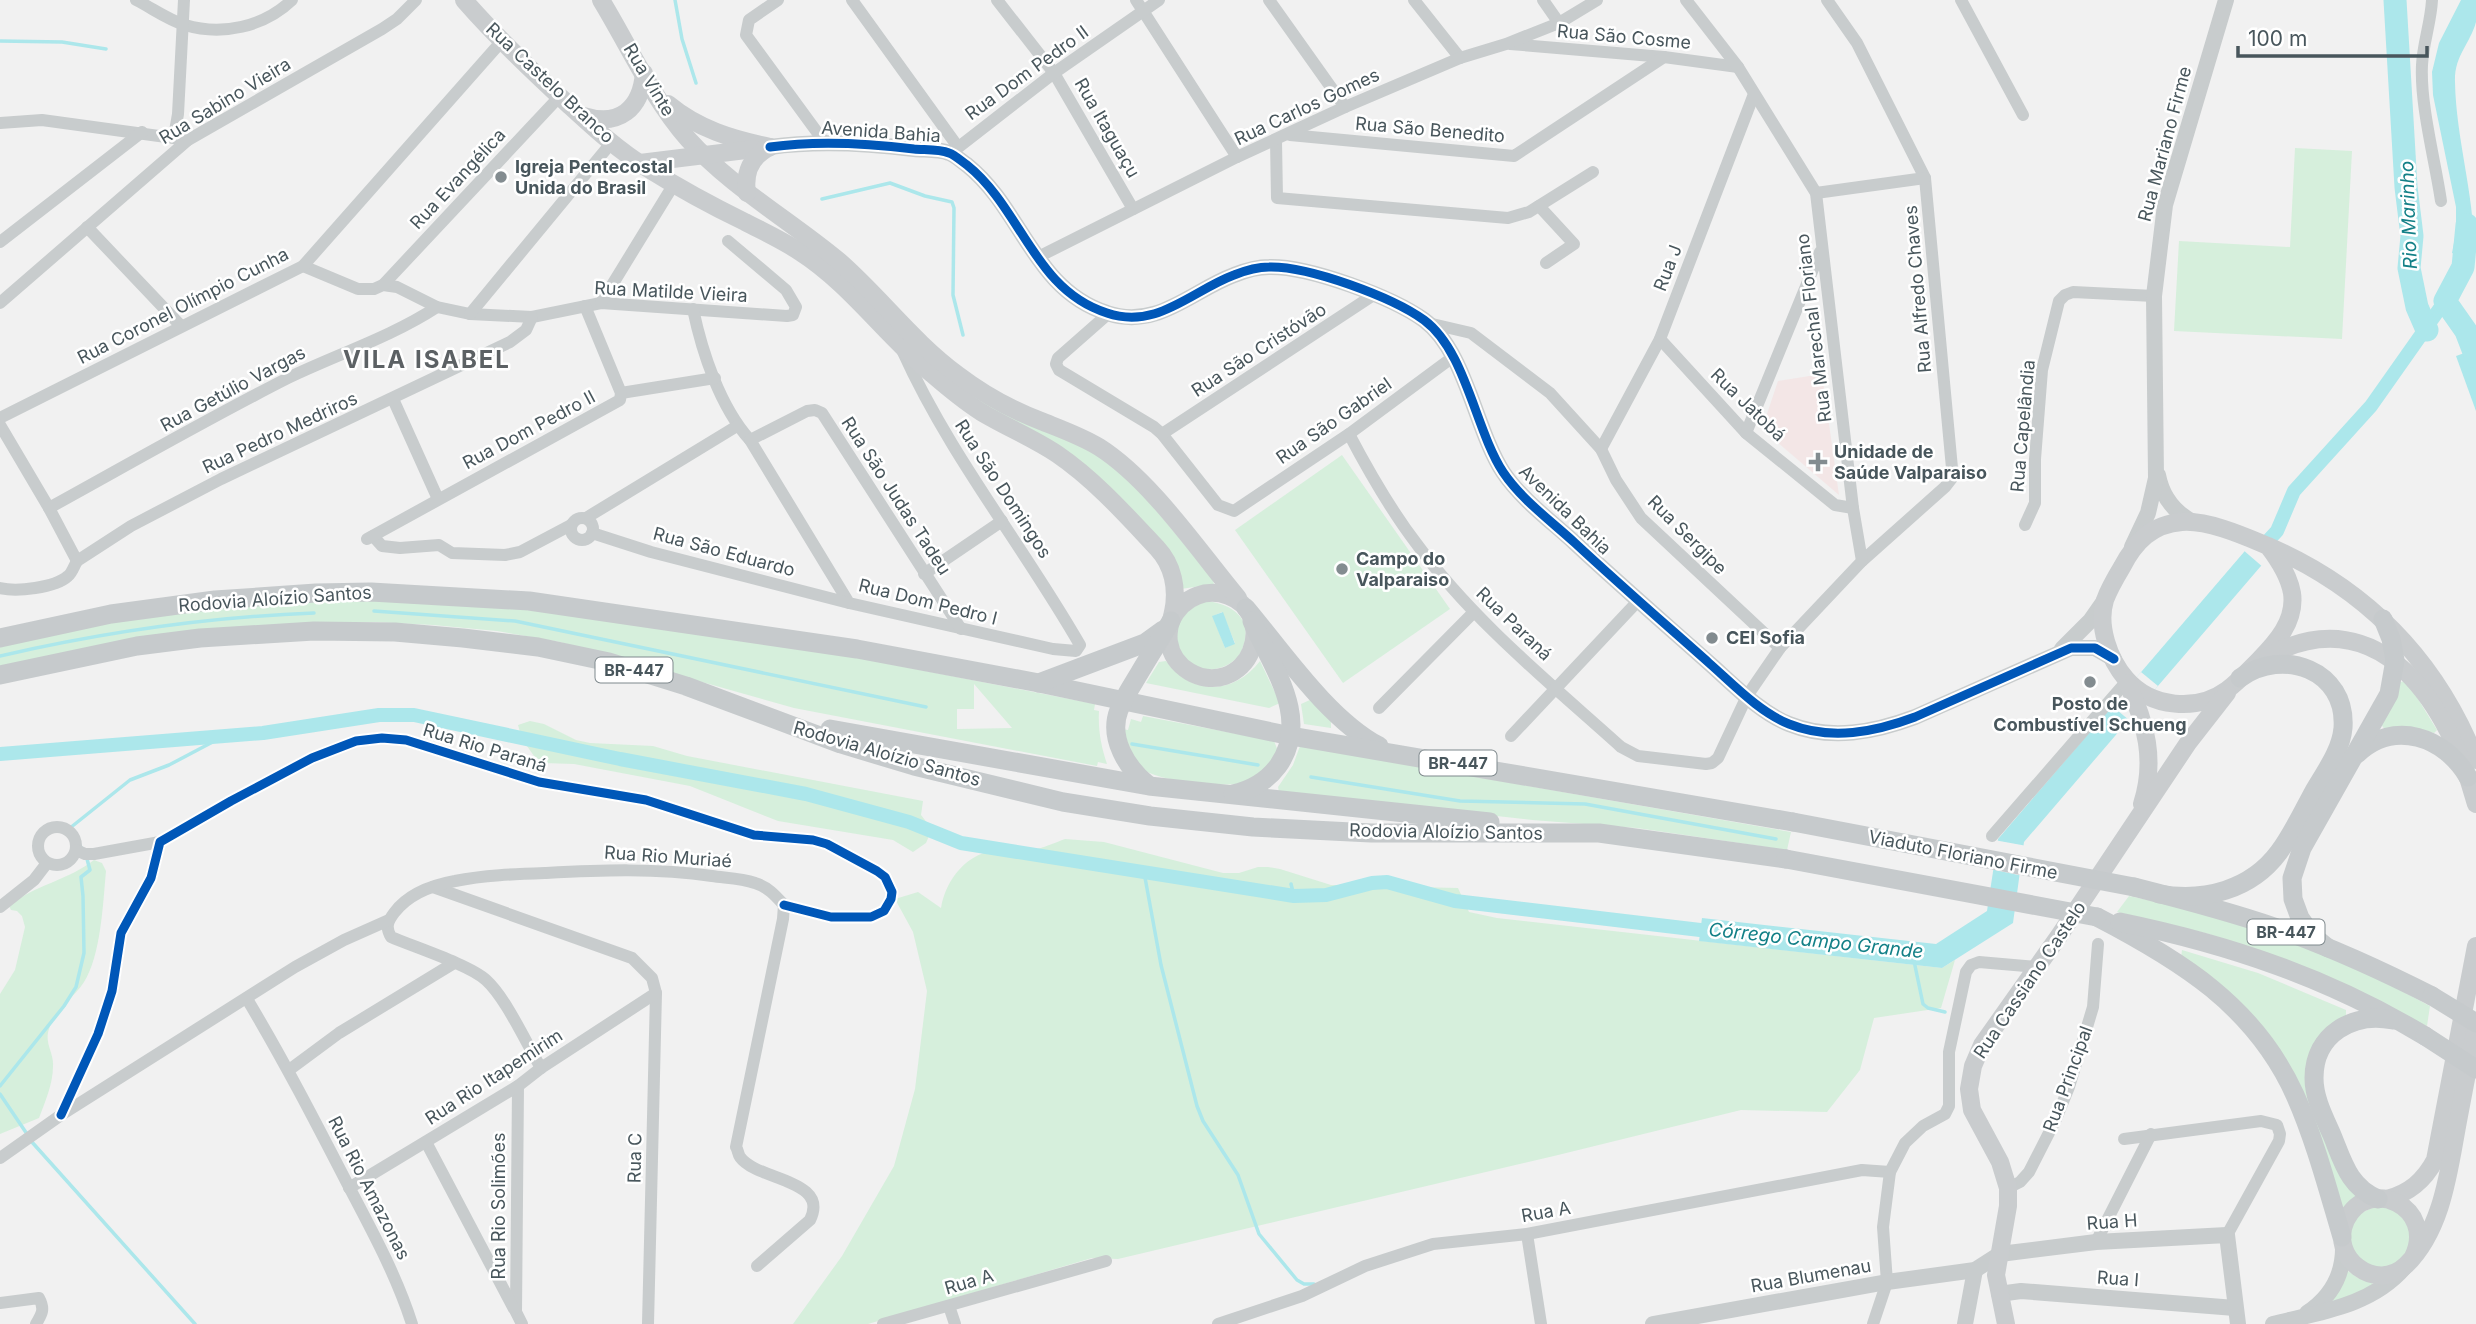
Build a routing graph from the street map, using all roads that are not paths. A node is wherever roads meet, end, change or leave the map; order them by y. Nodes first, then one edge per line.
1 (136, 0) edge
2 (184, 0) edge
3 (292, 0) edge
4 (416, 0) edge
5 (464, 0) edge
6 (601, 0) edge
7 (778, 0) edge
8 (852, 0) edge
9 (997, 0) edge
10 (1159, 0) edge
11 (1269, 0) edge
12 (1414, 0) edge
13 (1543, 0) edge
14 (1597, 0) edge
15 (1686, 0) edge
16 (1827, 0) edge
17 (1961, 0) edge
18 (2432, 0) edge
19 (2224, 1) edge
20 (1140, 5) edge
21 (1559, 23) junction
22 (182, 24) junction
23 (501, 41) junction
24 (1506, 44) junction
25 (1664, 57) junction
26 (1460, 58) junction
27 (1738, 67) junction
28 (644, 73) junction
29 (1054, 73) junction
30 (654, 90) junction
31 (1754, 94) junction
32 (559, 96) junction
33 (1345, 107) junction
34 (580, 115) junction
35 (2023, 115) dead end
36 (0, 123) edge
37 (142, 132) junction
38 (1289, 135) junction
39 (174, 137) junction
40 (188, 140) junction
41 (1276, 141) junction
42 (612, 142) junction
43 (825, 143) junction
44 (770, 147) junction
45 (955, 150) junction
46 (704, 155) junction
47 (1237, 158) junction
48 (640, 163) junction
49 (1593, 172) dead end
50 (1925, 178) junction
51 (674, 184) junction
52 (747, 193) junction
53 (1816, 193) junction
54 (2441, 201) dead end
55 (1539, 206) junction
56 (1133, 209) junction
57 (87, 227) junction
58 (729, 241) dead end
59 (0, 242) edge
60 (1822, 248) junction
61 (1036, 258) junction
62 (1546, 264) dead end
63 (303, 266) junction
64 (383, 285) junction
65 (1375, 294) junction
66 (2154, 296) junction
67 (0, 303) edge
68 (601, 303) junction
69 (585, 306) junction
70 (437, 307) junction
71 (693, 309) junction
72 (470, 314) junction
73 (1108, 314) junction
74 (531, 317) junction
75 (1428, 323) junction
76 (181, 326) junction
77 (1457, 328) junction
78 (1660, 340) junction
79 (1444, 342) junction
80 (900, 346) junction
81 (1453, 357) junction
82 (715, 378) junction
83 (621, 393) junction
84 (394, 398) junction
85 (0, 418) edge
86 (0, 425) edge
87 (737, 426) junction
88 (1745, 433) junction
89 (1162, 434) junction
90 (1349, 434) junction
91 (750, 440) junction
92 (1601, 449) junction
93 (2157, 469) junction
94 (438, 499) junction
95 (49, 508) junction
96 (1853, 508) junction
97 (586, 518) junction
98 (1002, 521) junction
99 (2193, 522) junction
100 (571, 525) junction
101 (2025, 525) dead end
102 (592, 533) junction
103 (2131, 550) junction
104 (2274, 551) junction
105 (77, 561) junction
106 (1862, 561) junction
107 (925, 574) junction
108 (0, 589) edge
109 (2105, 599) junction
110 (1639, 601) junction
111 (849, 603) junction
112 (1474, 612) junction
113 (1249, 614) junction
114 (2383, 619) junction
115 (1171, 621) junction
116 (961, 629) junction
117 (0, 638) edge
118 (1079, 649) joint
119 (1780, 649) junction
120 (2114, 659) junction
121 (2042, 661) junction
122 (2395, 662) junction
123 (2256, 663) junction
124 (0, 675) edge
125 (2240, 678) junction
126 (2127, 682) junction
127 (1039, 683) junction
128 (1557, 690) junction
129 (1747, 696) junction
130 (1123, 702) junction
131 (2144, 703) junction
132 (1379, 708) dead end
133 (772, 719) junction
134 (1290, 736) junction
135 (1511, 736) dead end
136 (1393, 752) junction
137 (2354, 757) junction
138 (2472, 768) edge
139 (1149, 786) junction
140 (1229, 795) junction
141 (2476, 804) edge
142 (2136, 820) junction
143 (1793, 822) joint
144 (1599, 833) junction
145 (1992, 836) dead end
146 (160, 842) junction
147 (76, 850) junction
148 (1786, 859) joint
149 (47, 863) junction
150 (433, 887) junction
151 (2160, 894) junction
152 (784, 905) junction
153 (0, 907) edge
154 (389, 920) junction
155 (2107, 920) junction
156 (2098, 944) dead end
157 (2476, 946) edge
158 (2328, 948) junction
159 (454, 963) junction
160 (2037, 967) junction
161 (656, 993) junction
162 (247, 999) junction
163 (2401, 1022) junction
164 (2476, 1025) edge
165 (541, 1068) junction
166 (2476, 1069) edge
167 (289, 1070) junction
168 (517, 1086) junction
169 (61, 1115) junction
170 (2151, 1134) junction
171 (2124, 1139) dead end
172 (426, 1142) junction
173 (0, 1158) edge
174 (1890, 1172) junction
175 (349, 1188) junction
176 (2008, 1188) junction
177 (2382, 1199) junction
178 (1527, 1234) junction
179 (2227, 1234) junction
180 (2342, 1241) junction
181 (2096, 1242) junction
182 (2000, 1254) junction
183 (2411, 1260) junction
184 (1106, 1261) dead end
185 (757, 1266) dead end
186 (1975, 1270) junction
187 (1887, 1282) junction
188 (1999, 1294) junction
189 (0, 1303) edge
190 (949, 1306) junction
191 (2237, 1316) edge
192 (519, 1318) edge
193 (2297, 1318) junction
194 (36, 1324) edge
195 (412, 1324) edge
196 (649, 1324) edge
197 (883, 1324) edge
198 (955, 1324) edge
199 (1217, 1324) edge
200 (1541, 1324) edge
201 (1653, 1324) edge
202 (1873, 1324) edge
203 (1965, 1324) edge
204 (2006, 1324) edge
205 (2273, 1324) edge

1 - 22 street
2 - 22 street
3 - 22 street
4 - 40 street, Rua Sabino Vieira
5 - 23 main road, Rua Castelo Branco
6 - 28 main road, Rua Vinte
7 - 43 street
8 - 45 street
9 - 29 street, Rua Itaguaçu
10 - 20 street, Rua Dom Pedro II
11 - 33 street
12 - 26 street
13 - 21 street
14 - 21 street, Rua Carlos Gomes
15 - 27 street, Rua Marechal Floriano
16 - 50 street, Rua Alfredo Chaves
17 - 35 street
18 - 54 street
19 - 66 street, Rua Mariano Firme
20 - 29 street, Rua Dom Pedro II
20 - 47 street
21 - 24 street, Rua Carlos Gomes
22 - 39 street
23 - 32 main road, Rua Castelo Branco
23 - 63 street, Rua Coronel Olímpio Cunha
24 - 25 street, Rua São Cosme
24 - 26 street, Rua Carlos Gomes
25 - 27 street, Rua São Cosme
25 - 38 street, Rua São Benedito
26 - 33 street, Rua Carlos Gomes
27 - 31 street, Rua Marechal Floriano
28 - 30 main road, Rua Vinte
28 - 34 main road
29 - 45 street, Rua Dom Pedro II
29 - 56 street, Rua Itaguaçu
30 - 44 main road
30 - 46 main road, Rua Vinte
31 - 53 street, Rua Marechal Floriano
31 - 78 street, Rua J
32 - 34 main road, Rua Castelo Branco
32 - 64 street, Rua Evangélica
33 - 38 street, Rua Carlos Gomes
34 - 42 main road, Rua Castelo Branco
36 - 37 street
37 - 39 street
37 - 59 street
38 - 41 street, Rua Carlos Gomes
39 - 40 street
40 - 57 street, Rua Sabino Vieira
41 - 47 street, Rua Carlos Gomes
41 - 55 street
42 - 48 main road, Rua Castelo Branco
42 - 72 street
43 - 44 street, Avenida Bahia
43 - 45 street, Avenida Bahia
44 - 46 main road
44 - 52 main road
45 - 61 street, Avenida Bahia
46 - 48 main road
46 - 52 main road, Rua Vinte
47 - 56 street, Rua Carlos Gomes
48 - 51 main road, Rua Castelo Branco
49 - 55 street
50 - 53 street
50 - 106 street, Rua Alfredo Chaves
51 - 68 street
51 - 80 main road, Rua Castelo Branco
52 - 113 main road, Rua Vinte
53 - 60 street, Rua Marechal Floriano
55 - 62 street
56 - 61 street, Rua Carlos Gomes
57 - 67 street, Rua Sabino Vieira
57 - 76 street
58 - 71 street, Rua Matilde Vieira
60 - 88 street
60 - 96 street, Rua Marechal Floriano
61 - 73 street, Avenida Bahia
63 - 64 street, Rua Matilde Vieira
63 - 76 street, Rua Coronel Olímpio Cunha
64 - 70 street, Rua Matilde Vieira
65 - 73 street, Avenida Bahia
65 - 75 street, Avenida Bahia
65 - 89 street, Rua São Cristóvão
66 - 93 street, Rua Mariano Firme
66 - 101 street, Rua Capelândia
68 - 69 street, Rua Matilde Vieira
68 - 71 street, Rua Matilde Vieira
69 - 74 street, Rua Matilde Vieira
69 - 83 street, Rua Dom Pedro II
70 - 72 street, Rua Matilde Vieira
70 - 95 street, Rua Getúlio Vargas
71 - 82 street, Rua Dom Pedro I
72 - 74 street, Rua Matilde Vieira
73 - 89 street
74 - 84 street, Rua Pedro Medriros
75 - 77 street, Rua Sergipe
75 - 79 street, Avenida Bahia
76 - 85 street, Rua Coronel Olímpio Cunha
77 - 79 street
77 - 92 street, Rua Sergipe
78 - 88 street, Rua Jatobá
78 - 92 street, Rua J
79 - 81 street, Avenida Bahia
80 - 98 street, Rua São Domingos
80 - 115 main road, Rua Castelo Branco
81 - 90 street, Rua São Gabriel
81 - 110 street, Avenida Bahia
82 - 83 street
82 - 87 street, Rua Dom Pedro I
83 - 94 street, Rua Dom Pedro II
84 - 94 street
84 - 105 street, Rua Pedro Medriros
86 - 95 street
87 - 91 street, Rua Dom Pedro I
87 - 97 street
88 - 96 street, Rua Jatobá
89 - 90 street, Rua São Gabriel
90 - 112 street, Rua Paraná
91 - 107 street, Rua São Judas Tadeu
91 - 111 street, Rua Dom Pedro I
92 - 119 street, Rua Sergipe
93 - 99 street
93 - 103 street
94 - 100 street, Rua Dom Pedro II
95 - 105 street
96 - 106 street, Rua Marechal Floriano
97 - 100 street
97 - 102 street
98 - 107 street
98 - 118 street, Rua São Domingos
99 - 103 main road
99 - 104 main road
100 - 102 street
102 - 111 street, Rua São Eduardo
103 - 109 main road
104 - 114 main road
104 - 123 main road
105 - 108 street, Rua Pedro Medriros
106 - 119 street
107 - 116 street, Rua São Judas Tadeu
109 - 120 main road
109 - 121 street, Avenida Bahia
110 - 128 street
110 - 129 street, Avenida Bahia
111 - 116 street, Rua Dom Pedro I
112 - 128 street, Rua Paraná
112 - 132 street
113 - 115 main road
113 - 115 main road
113 - 134 main road
113 - 136 main road
114 - 122 main road
114 - 138 main road
115 - 127 main road
115 - 130 main road
116 - 118 street, Rua Dom Pedro I
117 - 127 main road, Rodovia Aloízio Santos / BR-447
119 - 129 street
120 - 121 street, Avenida Bahia
120 - 126 main road
121 - 129 street, Avenida Bahia
122 - 123 main road
122 - 137 main road
122 - 138 main road
123 - 125 main road
124 - 133 main road, Rodovia Aloízio Santos / BR-447
125 - 131 main road
125 - 142 main road, Rua Cassiano Castelo
125 - 151 main road
126 - 131 main road, Rua Cassiano Castelo
126 - 145 street
127 - 130 main road, Rodovia Aloízio Santos / BR-447
128 - 129 street, Rua Paraná
128 - 135 street
130 - 134 main road, Rodovia Aloízio Santos / BR-447
130 - 139 main road
131 - 142 main road, Rua Cassiano Castelo
133 - 139 main road
133 - 144 main road, Rodovia Aloízio Santos / BR-447
134 - 136 main road, Rodovia Aloízio Santos / BR-447
134 - 140 main road
136 - 143 main road, Rodovia Aloízio Santos / BR-447
137 - 138 main road
137 - 158 main road
138 - 141 main road
139 - 140 main road
140 - 144 main road
142 - 160 main road, Rua Cassiano Castelo
143 - 151 main road, Viaduto Floriano Firme / BR-447, bridge
144 - 148 main road, Rodovia Aloízio Santos / BR-447
146 - 147 street
146 - 152 street, Rua Rio Paraná
146 - 169 street
147 - 149 street
147 - 149 street
148 - 155 main road, Viaduto Floriano Firme / BR-447, bridge
149 - 153 street
150 - 152 street, Rua Rio Muriaé
150 - 154 street, Rua Rio Muriaé
150 - 161 street
151 - 158 main road, BR-447
152 - 185 street
154 - 159 street
154 - 162 street, Rua Rio Muriaé
155 - 163 main road, BR-447
155 - 180 main road
156 - 176 street, Rua Principal
157 - 177 main road
158 - 164 main road, BR-447, bridge
159 - 165 street
159 - 167 street
160 - 174 street
160 - 176 main road, Rua Cassiano Castelo
161 - 165 street, Rua Rio Itapemirim
161 - 196 street, Rua C
162 - 167 street, Rua Rio Amazonas
162 - 169 street, Rua Rio Muriaé
163 - 166 main road, BR-447, bridge
163 - 177 main road
164 - 183 main road
165 - 168 street, Rua Rio Itapemirim
167 - 175 street, Rua Rio Amazonas
168 - 172 street, Rua Rio Itapemirim
168 - 192 street, Rua Rio Solimões
169 - 173 street
170 - 171 street
170 - 179 street
170 - 181 street
172 - 175 street, Rua Rio Itapemirim
172 - 192 street
174 - 178 street, Rua A
174 - 187 street
175 - 195 street, Rua Rio Amazonas
176 - 182 main road
177 - 180 main road
177 - 183 main road
178 - 199 street, Rua A
178 - 200 street
179 - 181 street, Rua H
179 - 191 street
180 - 183 main road
180 - 193 street
181 - 182 street, Rua H
182 - 186 street
182 - 188 main road
183 - 193 street
184 - 190 street, Rua A
186 - 187 street, Rua Blumenau
186 - 203 street
187 - 201 street, Rua Blumenau
187 - 202 street
188 - 191 street, Rua I
188 - 204 main road
189 - 194 street
190 - 197 street, Rua A
190 - 198 street
193 - 205 street

